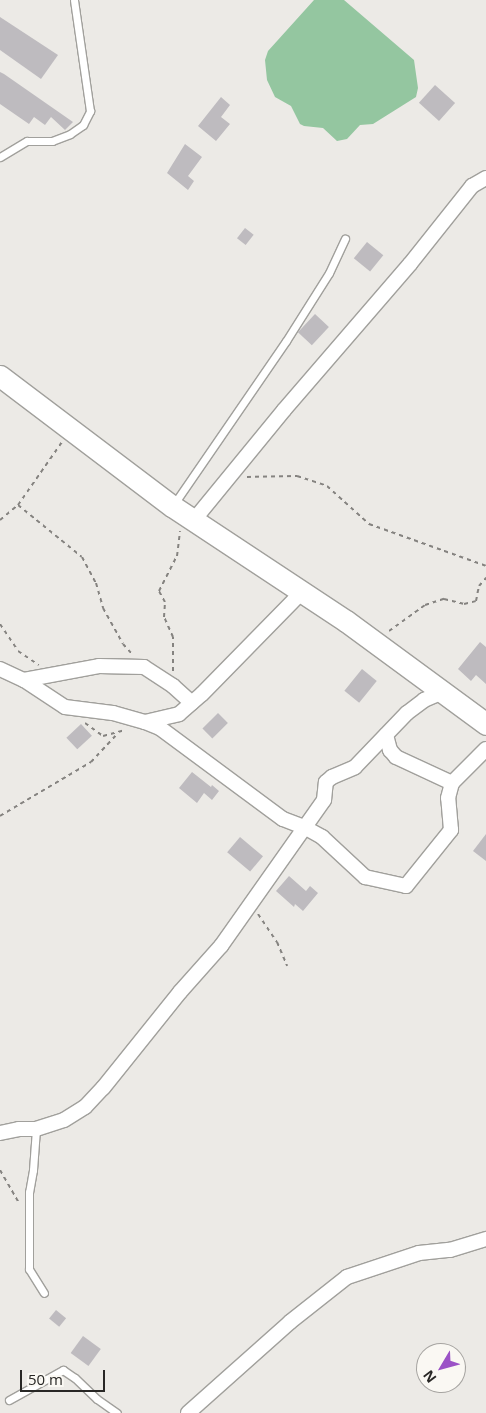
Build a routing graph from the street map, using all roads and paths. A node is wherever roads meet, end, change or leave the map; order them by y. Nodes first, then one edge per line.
1 (74, 0) edge
2 (0, 157) edge
3 (486, 178) edge
4 (345, 239) dead end
5 (0, 376) edge
6 (71, 430) junction
7 (229, 477) junction
8 (18, 505) junction
9 (184, 514) junction
10 (0, 520) edge
11 (486, 566) edge
12 (486, 578) edge
13 (302, 592) junction
14 (0, 624) edge
15 (375, 643) junction
16 (144, 666) junction
17 (0, 668) edge
18 (53, 674) junction
19 (24, 680) junction
20 (173, 686) junction
21 (443, 692) junction
22 (192, 703) junction
23 (84, 722) dead end
24 (146, 722) junction
25 (486, 724) edge
26 (117, 734) junction
27 (386, 735) junction
28 (486, 749) edge
29 (452, 783) junction
30 (0, 816) edge
31 (304, 827) junction
32 (251, 904) junction
33 (288, 966) dead end
34 (36, 1129) junction
35 (0, 1133) edge
36 (0, 1170) edge
37 (28, 1218) junction
38 (486, 1238) edge
39 (44, 1293) dead end
40 (9, 1400) dead end
41 (117, 1413) edge
42 (188, 1413) edge

1 - 2 lane
3 - 7 street
4 - 9 lane
5 - 6 main road
6 - 8 path
6 - 9 main road
7 - 9 street
7 - 11 path
8 - 10 path
8 - 16 path
9 - 13 main road
9 - 20 path
12 - 15 path
13 - 15 main road
13 - 22 street
14 - 18 path
15 - 21 main road
16 - 18 street
16 - 20 street
17 - 19 street
18 - 19 street
19 - 24 street
20 - 22 street
21 - 25 main road
21 - 27 street
22 - 24 street
23 - 26 path
24 - 26 path
24 - 31 street
26 - 30 path
27 - 29 street
27 - 31 street
28 - 29 street
29 - 31 street
31 - 32 street
32 - 33 path
32 - 34 street
34 - 35 street
34 - 37 lane
36 - 37 path
37 - 39 lane
38 - 42 street
40 - 41 lane

